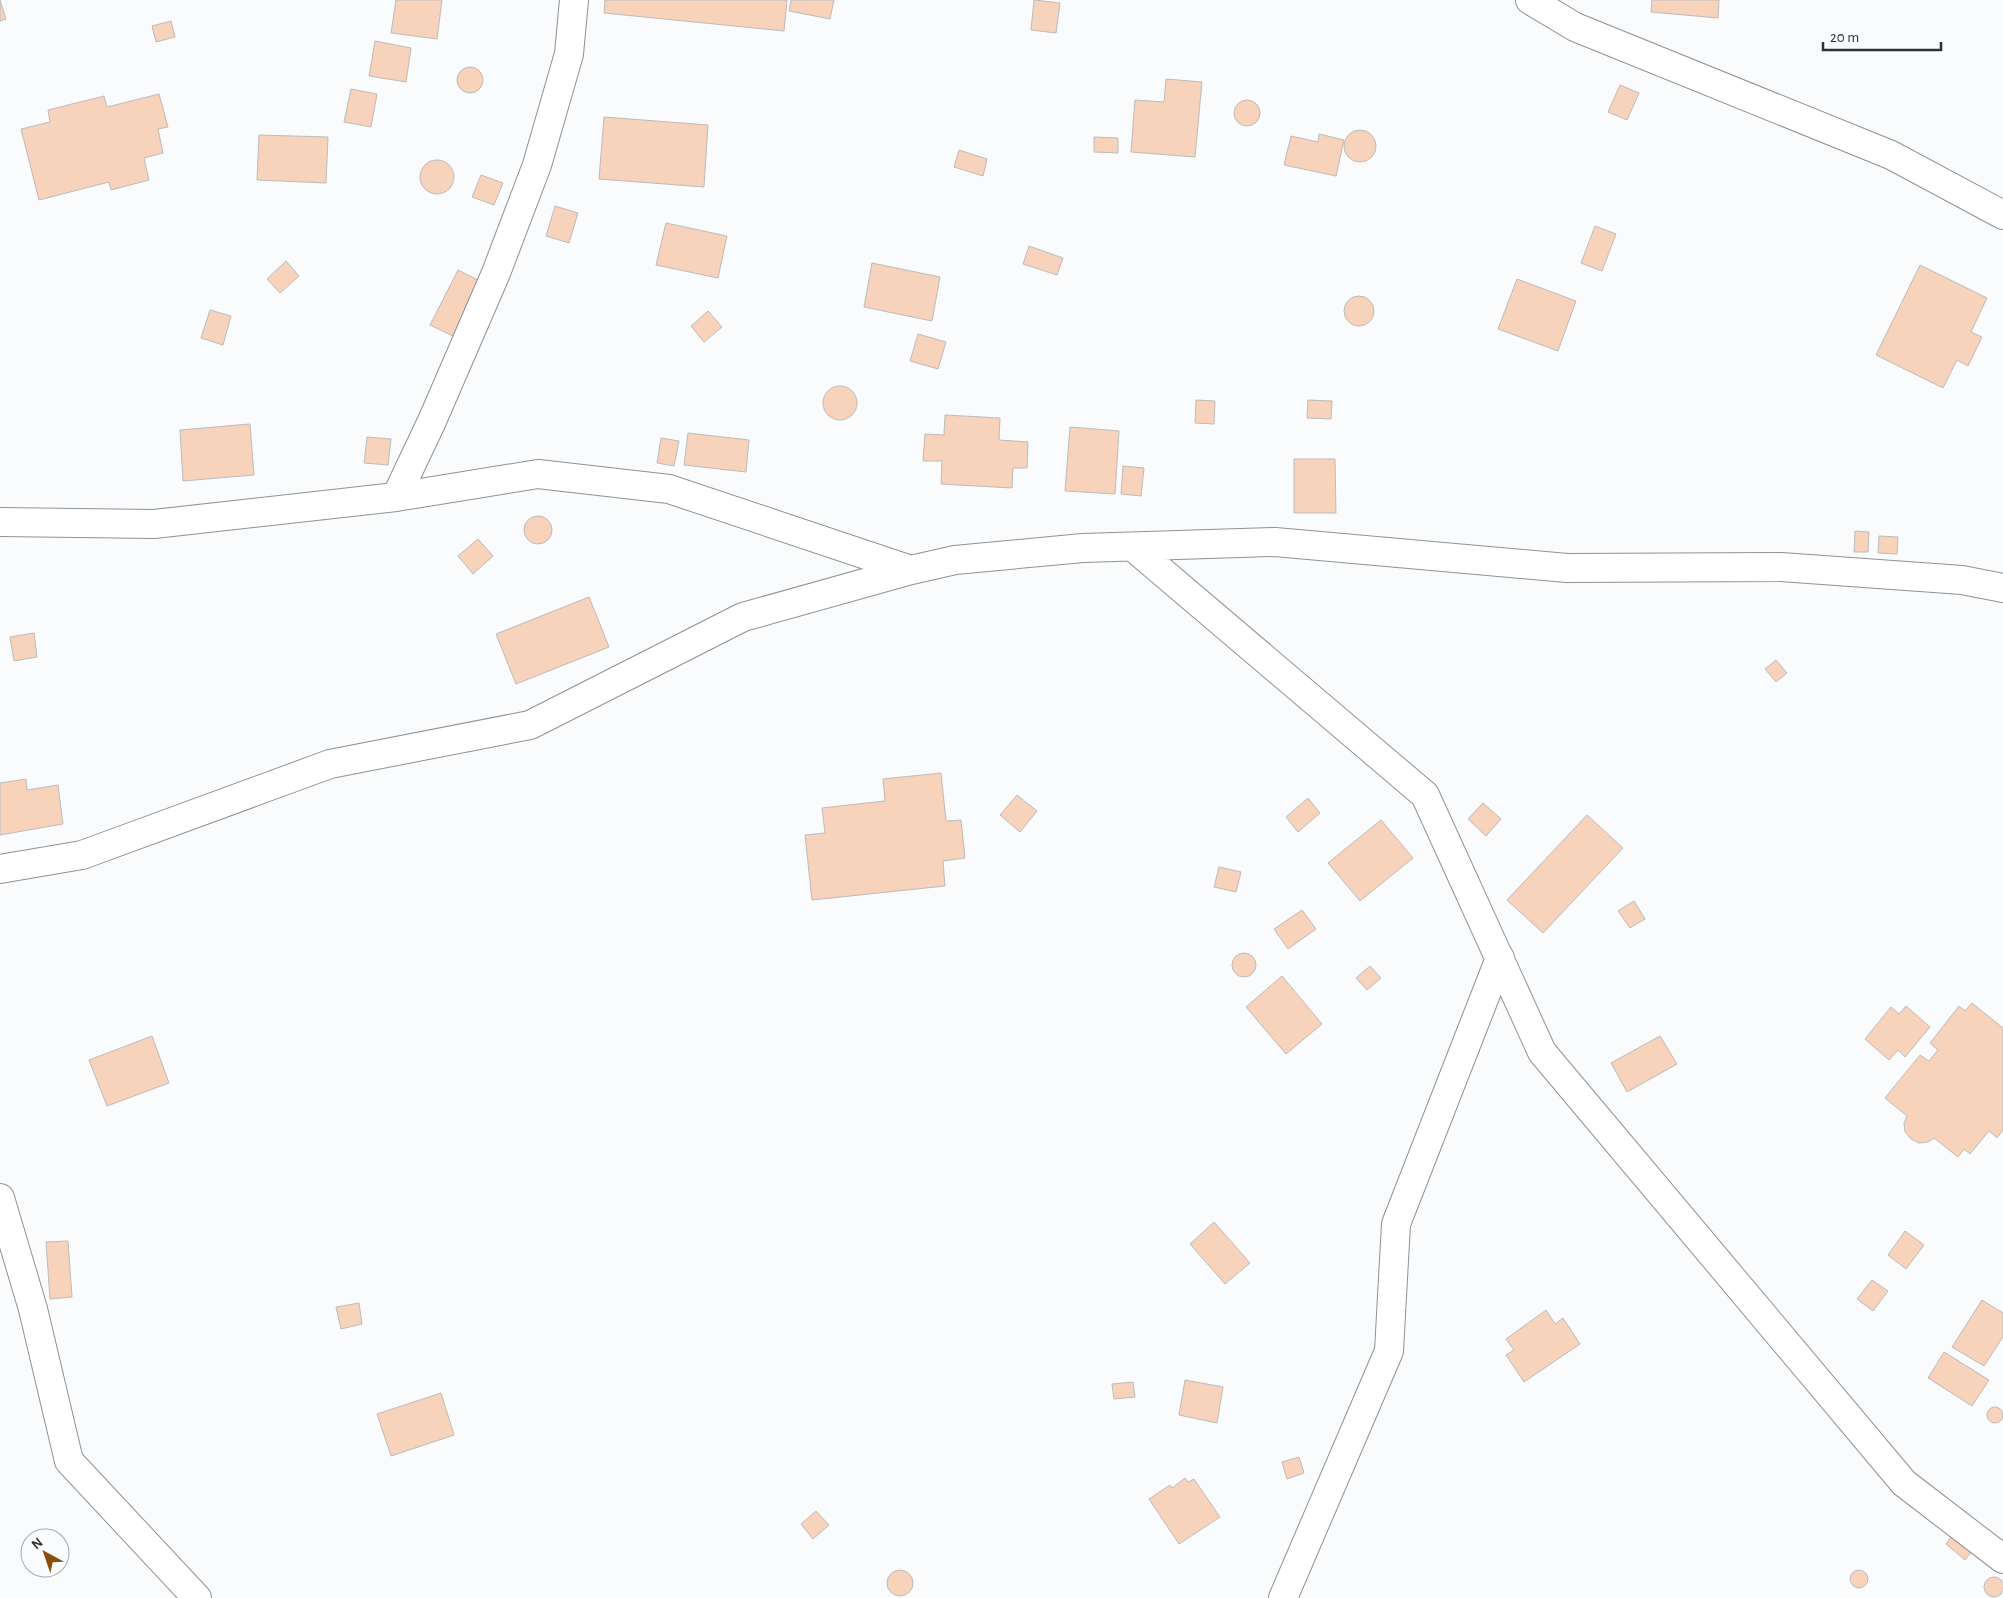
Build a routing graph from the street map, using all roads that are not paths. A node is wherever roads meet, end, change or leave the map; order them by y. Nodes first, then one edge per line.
1 (574, 0) edge
2 (1530, 0) edge
3 (2003, 215) edge
4 (396, 497) junction
5 (0, 522) edge
6 (1133, 547) junction
7 (911, 570) junction
8 (2003, 588) edge
9 (0, 868) edge
10 (1500, 958) junction
11 (0, 1198) edge
12 (2003, 1559) edge
13 (197, 1598) edge
14 (1283, 1598) edge

1 - 4 street
2 - 3 street
4 - 5 street
4 - 7 street
6 - 7 street
6 - 8 street
6 - 10 street
7 - 9 street
10 - 12 street
10 - 14 street
11 - 13 street

